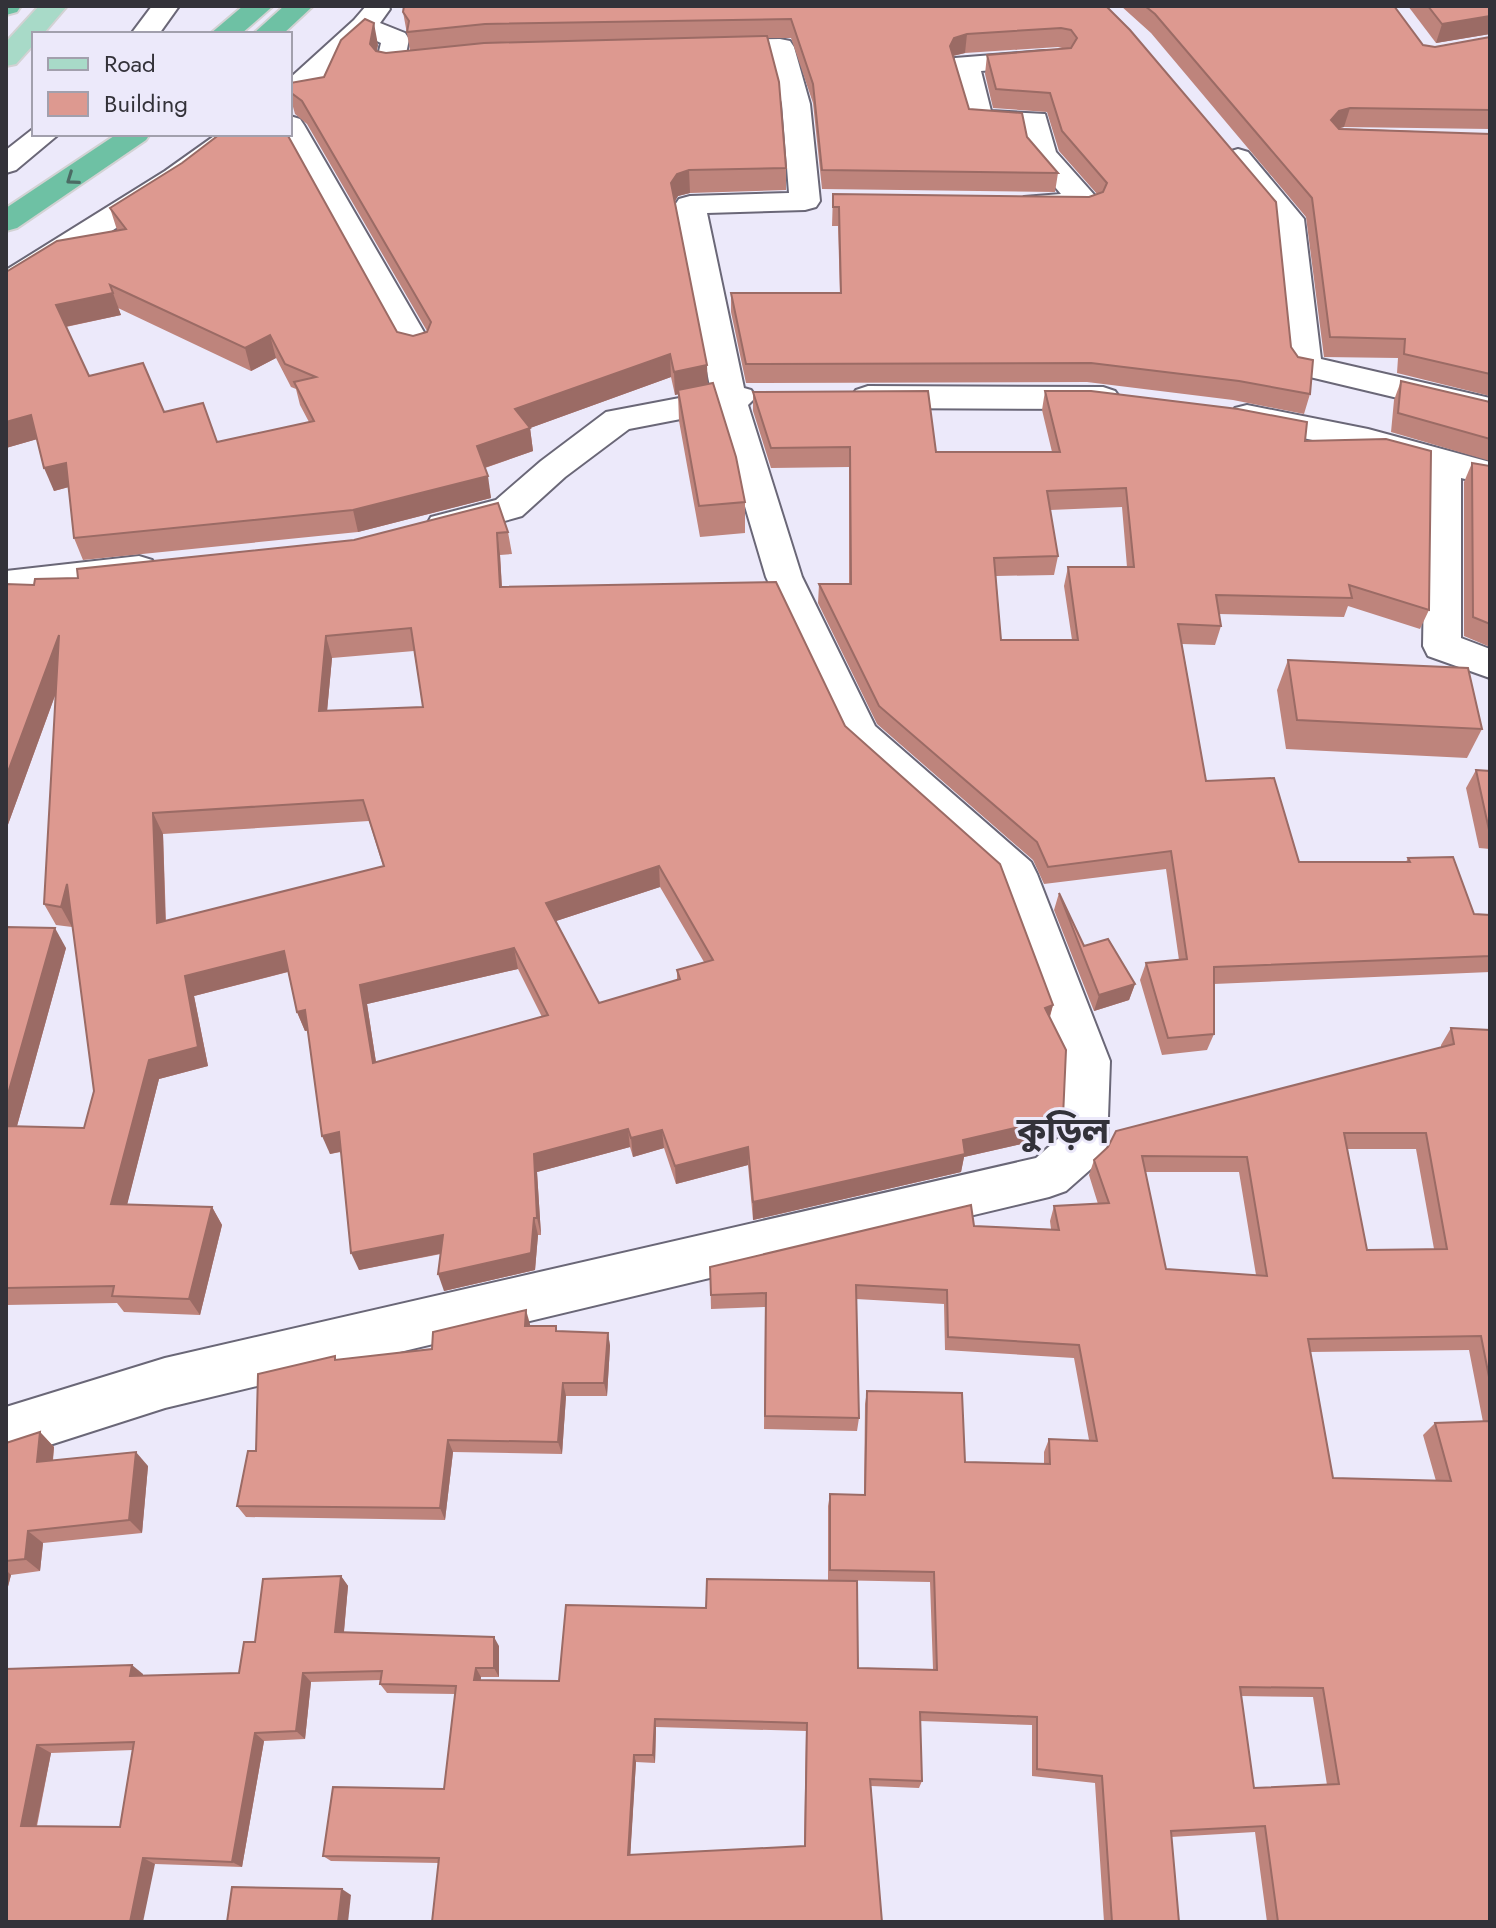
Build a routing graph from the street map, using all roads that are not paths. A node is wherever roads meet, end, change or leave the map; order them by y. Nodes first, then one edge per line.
1 (54, 6) edge
2 (166, 6) edge
3 (260, 6) edge
4 (300, 6) edge
5 (372, 16) edge
6 (146, 32) edge
7 (227, 32) edge
8 (269, 32) edge
9 (675, 49) edge
10 (459, 57) edge
11 (6, 58) edge
12 (1058, 58) edge
13 (292, 91) edge
14 (292, 129) edge
15 (42, 136) edge
16 (87, 136) edge
17 (133, 136) edge
18 (233, 136) edge
19 (1221, 137) edge
20 (6, 164) edge
21 (6, 190) edge
22 (805, 201) junction
23 (836, 202) edge
24 (1008, 203) edge
25 (6, 222) edge
26 (6, 284) edge
27 (416, 346) edge
28 (729, 397) junction
29 (776, 397) edge
30 (838, 397) edge
31 (1131, 402) edge
32 (1490, 409) edge
33 (1219, 412) edge
34 (1444, 460) junction
35 (1490, 474) edge
36 (419, 533) edge
37 (173, 566) edge
38 (6, 584) edge
39 (1490, 664) edge
40 (6, 1433) edge

1 - 11 main road
2 - 6 street
3 - 7 highway
4 - 8 highway
5 - 10 street
5 - 13 street
9 - 22 street
12 - 24 street
14 - 27 street
15 - 20 street
16 - 21 highway
17 -> 25 highway
18 - 26 street
19 - 32 street
22 - 23 street
22 - 28 street
28 - 29 street
28 - 36 street
28 - 40 street
30 - 31 street
33 - 34 street
34 - 35 street
34 - 39 street
37 - 38 street

